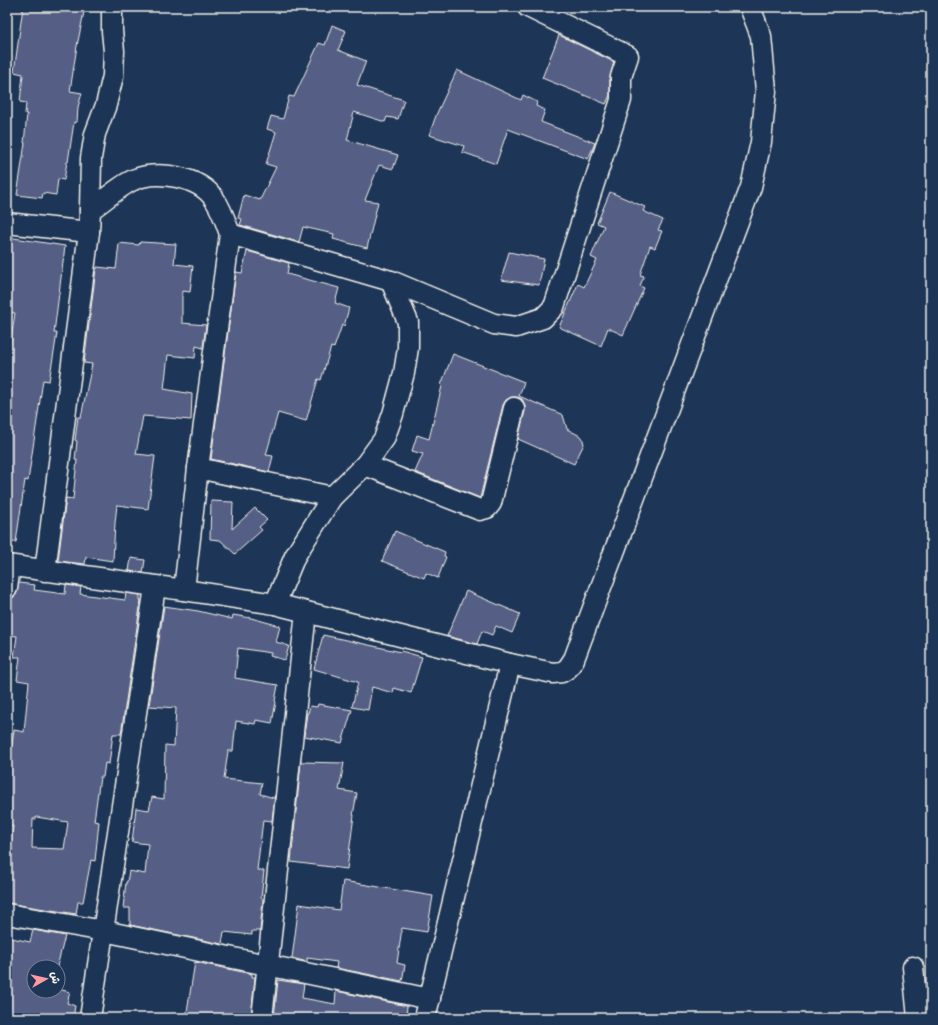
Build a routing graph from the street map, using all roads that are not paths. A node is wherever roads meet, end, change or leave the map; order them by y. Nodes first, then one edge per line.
1 (112, 7) edge
2 (528, 7) edge
3 (750, 7) edge
4 (90, 210) junction
5 (7, 224) edge
6 (89, 232) junction
7 (230, 234) junction
8 (391, 280) junction
9 (514, 408) dead end
10 (365, 465) junction
11 (198, 468) junction
12 (332, 497) junction
13 (9, 566) edge
14 (45, 571) junction
15 (155, 586) junction
16 (7, 588) edge
17 (184, 590) junction
18 (275, 604) junction
19 (306, 612) junction
20 (510, 664) junction
21 (7, 914) edge
22 (104, 931) junction
23 (267, 965) junction
24 (912, 967) dead end
25 (430, 999) junction
26 (90, 1018) edge
27 (262, 1018) edge
28 (425, 1018) edge
29 (918, 1018) edge

1 - 4 street
2 - 8 street
3 - 20 street
4 - 6 street
4 - 7 street
5 - 6 street
6 - 14 street
7 - 8 street
7 - 11 street
8 - 10 street
9 - 10 street
10 - 12 street
11 - 12 street
11 - 17 street
12 - 18 street
13 - 14 street
13 - 16 street
14 - 15 street
15 - 17 street
15 - 22 street
17 - 18 street
18 - 19 street
19 - 20 street
19 - 23 street
20 - 25 street
21 - 22 street
22 - 23 street
22 - 26 street
23 - 25 street
23 - 27 street
24 - 29 street
25 - 28 street

